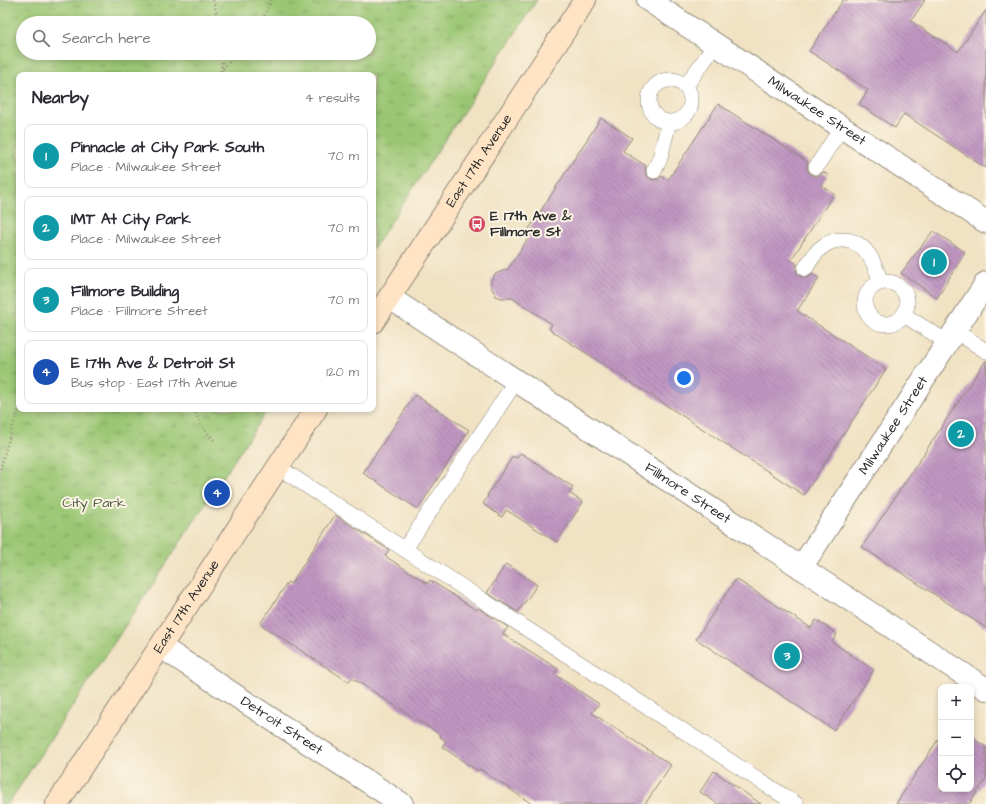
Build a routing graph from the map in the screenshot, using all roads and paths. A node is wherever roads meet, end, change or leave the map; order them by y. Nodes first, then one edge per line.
1 (213, 0) edge
2 (270, 0) edge
3 (585, 0) edge
4 (648, 0) edge
5 (217, 16) edge
6 (264, 16) edge
7 (716, 44) junction
8 (223, 60) edge
9 (231, 60) edge
10 (222, 71) joint
11 (685, 87) junction
12 (669, 122) junction
13 (842, 127) junction
14 (816, 167) dead end
15 (654, 171) dead end
16 (986, 222) edge
17 (805, 269) dead end
18 (882, 283) junction
19 (986, 283) edge
20 (390, 298) junction
21 (904, 314) junction
22 (376, 318) edge
23 (951, 337) junction
24 (986, 351) edge
25 (516, 381) junction
26 (18, 412) edge
27 (196, 412) edge
28 (314, 412) edge
29 (216, 442) dead end
30 (278, 467) junction
31 (0, 469) edge
32 (405, 549) junction
33 (801, 568) junction
34 (160, 647) junction
35 (986, 689) edge
36 (57, 804) edge
37 (402, 804) edge
38 (796, 804) edge

1 - 5 path
2 - 6 path
3 - 20 main road, East 17th Avenue
4 - 7 street, Milwaukee Street
7 - 11 lane
7 - 13 street, Milwaukee Street
8 - 10 path
9 - 10 path
11 - 12 lane
11 - 12 lane
12 - 15 lane
13 - 14 lane
13 - 16 street, Milwaukee Street
17 - 18 lane
18 - 21 lane
18 - 21 lane
19 - 23 street, Milwaukee Street
20 - 22 main road, East 17th Avenue
20 - 25 street, Fillmore Street
21 - 23 lane
23 - 24 lane
23 - 33 street, Milwaukee Street
25 - 32 lane
25 - 33 street, Fillmore Street
26 - 31 path
27 - 29 path
28 - 30 main road, East 17th Avenue
30 - 32 lane
30 - 34 main road, East 17th Avenue
32 - 38 lane
33 - 35 street, Fillmore Street
34 - 36 main road, East 17th Avenue
34 - 37 street, Detroit Street

